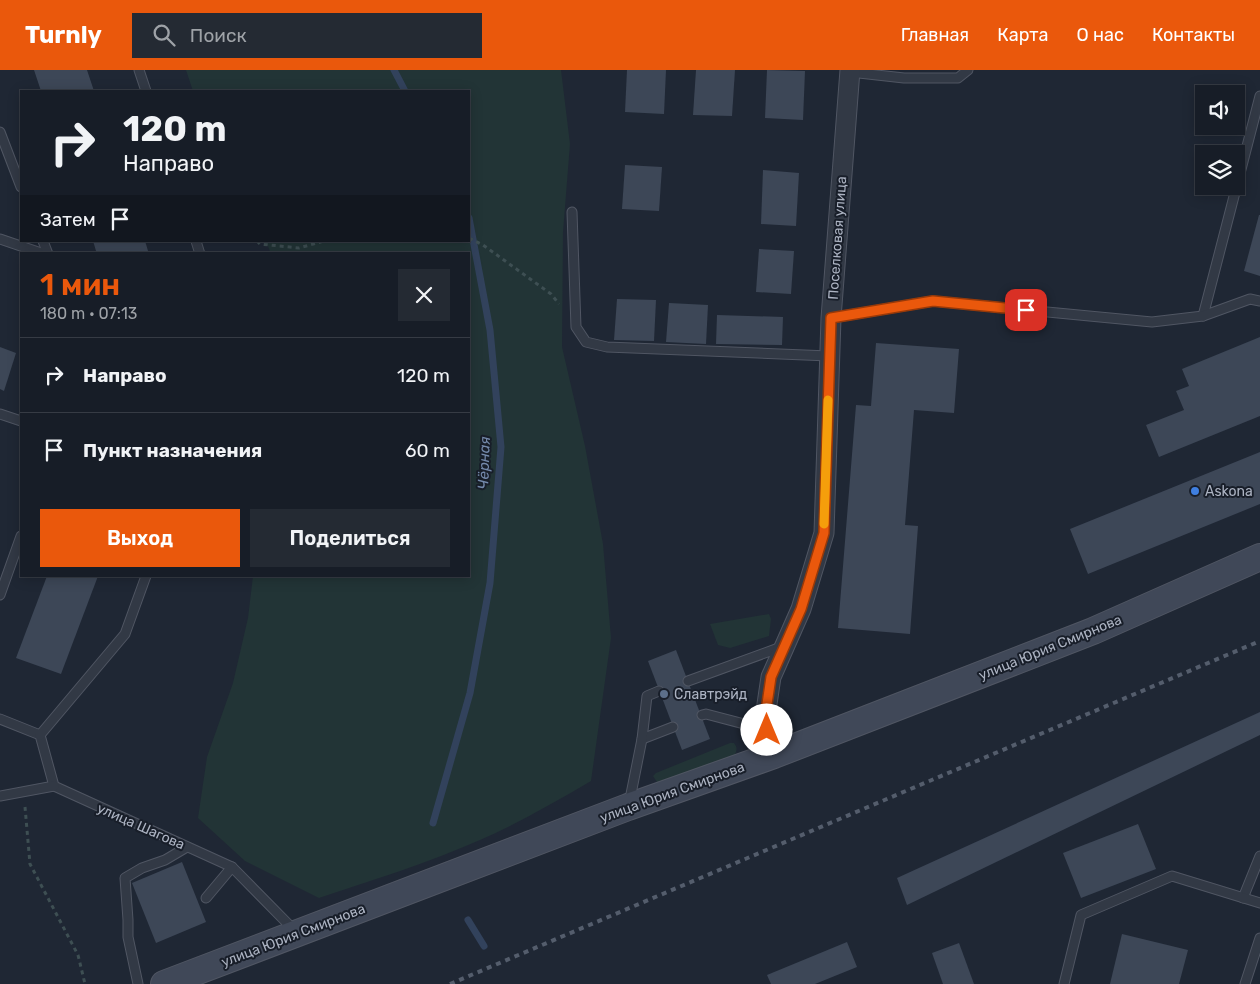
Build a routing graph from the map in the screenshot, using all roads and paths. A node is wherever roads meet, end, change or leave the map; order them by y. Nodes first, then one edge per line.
1 (139, 70) edge
2 (968, 70) edge
3 (850, 71) edge
4 (146, 90) edge
5 (1260, 96) edge
6 (0, 132) edge
7 (20, 183) edge
8 (572, 212) dead end
9 (470, 238) edge
10 (0, 239) edge
11 (258, 242) edge
12 (320, 242) edge
13 (38, 252) edge
14 (1260, 301) edge
15 (1203, 316) junction
16 (831, 318) junction
17 (576, 327) junction
18 (829, 356) junction
19 (0, 414) edge
20 (20, 421) edge
21 (20, 539) edge
22 (1260, 557) edge
23 (146, 577) edge
24 (0, 595) edge
25 (784, 646) junction
26 (688, 681) dead end
27 (659, 691) dead end
28 (702, 715) dead end
29 (0, 719) edge
30 (673, 727) dead end
31 (767, 730) junction
32 (40, 735) junction
33 (642, 739) junction
34 (774, 755) junction
35 (54, 786) junction
36 (24, 792) junction
37 (0, 796) edge
38 (628, 807) junction
39 (187, 847) junction
40 (1260, 856) edge
41 (232, 867) junction
42 (206, 898) dead end
43 (1242, 898) junction
44 (1260, 903) edge
45 (297, 933) junction
46 (1260, 938) edge
47 (85, 984) edge
48 (138, 984) edge
49 (164, 984) edge
50 (1064, 984) edge
51 (1245, 984) edge

1 - 4 lane
2 - 3 lane
3 - 16 street, Поселковая улица
5 - 15 lane
6 - 7 lane
8 - 17 lane
9 - 17 path
10 - 13 lane
11 - 12 path
14 - 15 lane
15 - 16 lane
16 - 18 street, Поселковая улица
17 - 18 lane
18 - 25 street, Поселковая улица
19 - 20 lane
21 - 24 lane
22 - 34 main road, улица Юрия Смирнова
23 - 32 lane
25 - 26 lane
25 - 31 street, Поселковая улица
27 - 33 lane
28 - 31 lane
29 - 32 lane
30 - 33 lane
31 - 34 street, Поселковая улица
32 - 35 lane
33 - 38 lane
34 - 38 main road, улица Юрия Смирнова
35 - 36 lane
35 - 39 lane, улица Шагова
36 - 37 lane
36 - 47 path
38 - 45 main road, улица Юрия Смирнова
39 - 41 lane, улица Шагова
39 - 48 lane
40 - 43 lane
41 - 42 lane
41 - 45 lane, улица Шагова
43 - 44 lane
43 - 50 lane
45 - 49 main road, улица Юрия Смирнова
46 - 51 lane

